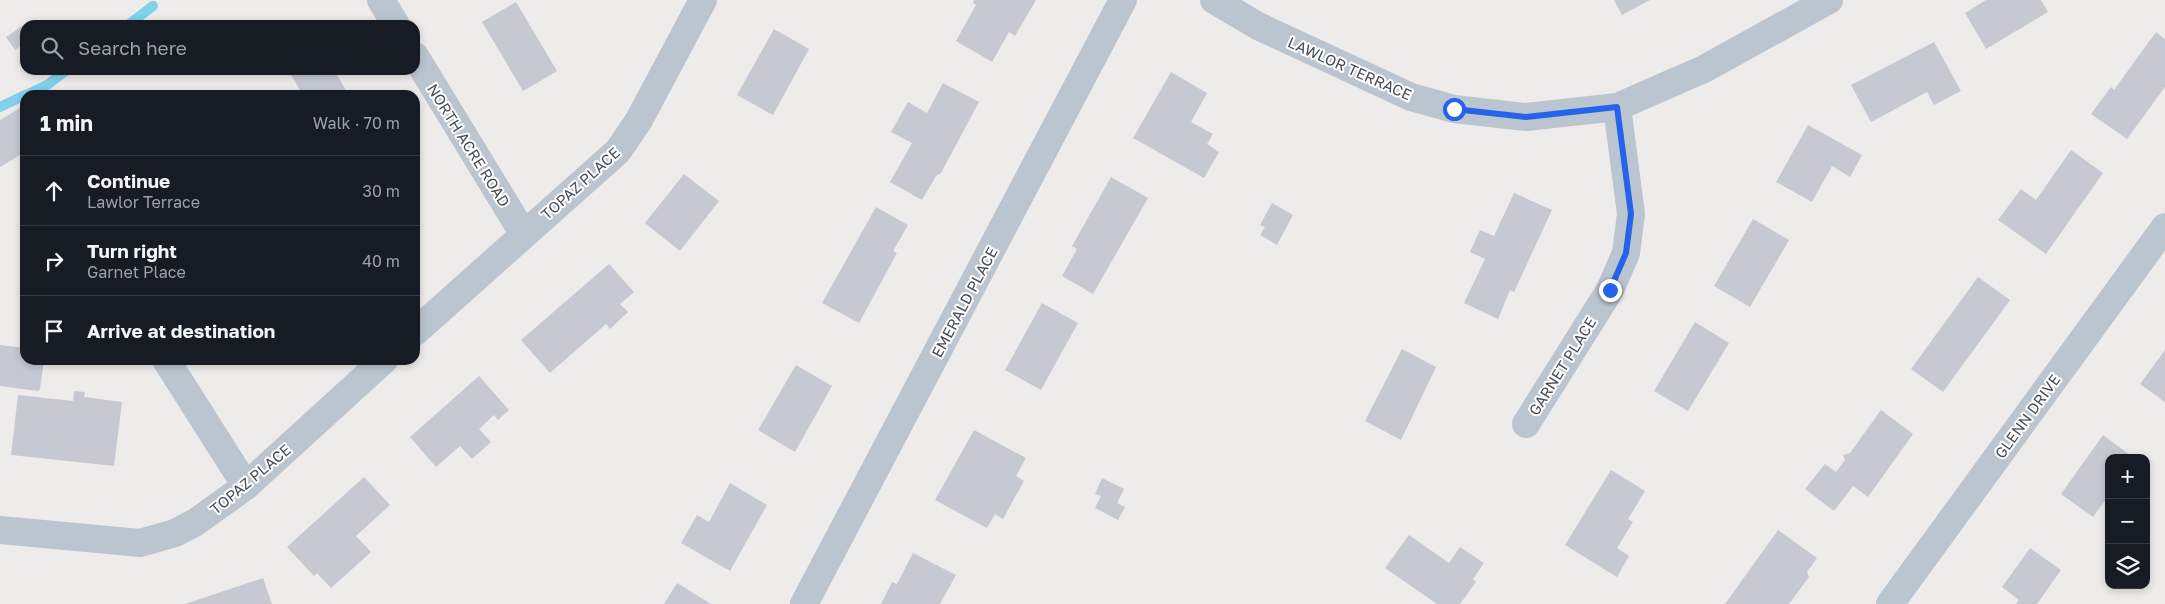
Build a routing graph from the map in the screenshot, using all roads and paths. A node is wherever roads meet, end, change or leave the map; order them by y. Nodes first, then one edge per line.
1 (380, 0) edge
2 (703, 0) edge
3 (1123, 0) edge
4 (1214, 0) edge
5 (1829, 0) edge
6 (393, 20) edge
7 (420, 64) edge
8 (1617, 107) junction
9 (2165, 228) edge
10 (523, 233) junction
11 (420, 327) edge
12 (169, 365) edge
13 (379, 365) edge
14 (1526, 424) dead end
15 (246, 486) junction
16 (0, 530) edge
17 (804, 604) edge
18 (1890, 604) edge

1 - 6 street
2 - 10 street, TOPAZ PLACE
3 - 17 street, EMERALD PLACE
4 - 8 street, LAWLOR TERRACE
5 - 8 street, LAWLOR TERRACE
7 - 10 street, NORTH ACRE ROAD
8 - 14 street, GARNET PLACE
9 - 18 street, GLENN DRIVE
10 - 11 street, TOPAZ PLACE
12 - 15 street
13 - 15 street, TOPAZ PLACE
15 - 16 street, TOPAZ PLACE

